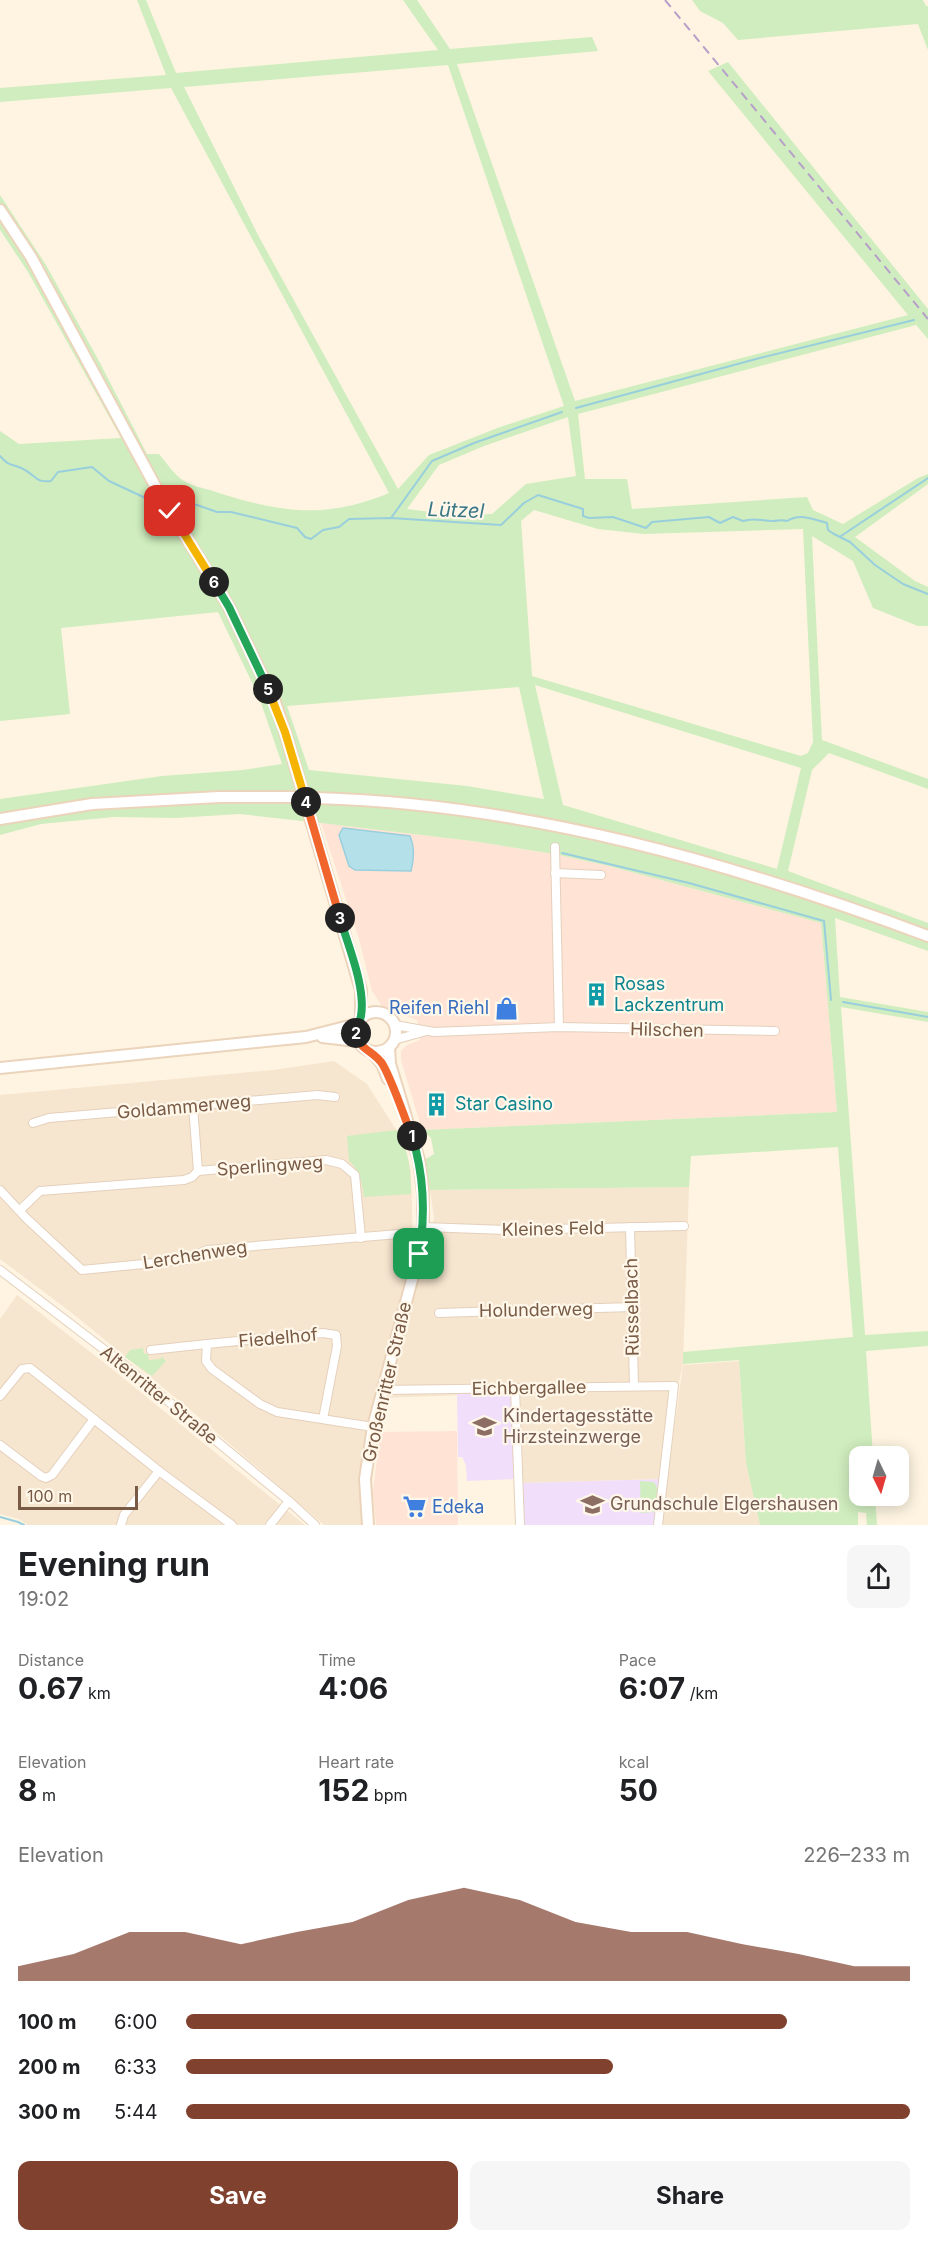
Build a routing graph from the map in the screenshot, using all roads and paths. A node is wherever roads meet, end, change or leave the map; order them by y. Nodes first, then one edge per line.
1 (0, 210) edge
2 (0, 819) edge
3 (555, 847) dead end
4 (555, 873) junction
5 (602, 875) dead end
6 (928, 936) edge
7 (361, 990) junction
8 (377, 1012) junction
9 (359, 1021) junction
10 (395, 1025) junction
11 (559, 1027) junction
12 (428, 1031) junction
13 (775, 1031) dead end
14 (306, 1036) junction
15 (357, 1041) junction
16 (392, 1044) junction
17 (372, 1052) junction
18 (0, 1068) edge
19 (335, 1097) dead end
20 (193, 1106) junction
21 (33, 1123) dead end
22 (411, 1135) junction
23 (198, 1171) junction
24 (0, 1190) edge
25 (20, 1210) junction
26 (684, 1226) dead end
27 (630, 1227) junction
28 (423, 1230) junction
29 (361, 1238) junction
30 (0, 1270) edge
31 (632, 1307) junction
32 (439, 1312) dead end
33 (207, 1344) junction
34 (151, 1350) dead end
35 (634, 1386) junction
36 (515, 1388) junction
37 (383, 1390) junction
38 (0, 1396) edge
39 (94, 1419) junction
40 (323, 1419) junction
41 (373, 1427) junction
42 (0, 1445) edge
43 (159, 1471) junction
44 (289, 1501) junction
45 (221, 1522) edge
46 (121, 1525) edge
47 (232, 1525) edge
48 (270, 1525) edge
49 (315, 1525) edge
50 (368, 1525) edge
51 (520, 1525) edge
52 (658, 1525) edge

1 - 7 street
2 - 6 street, bridge
3 - 4 street
4 - 5 street
4 - 11 street
7 - 8 street
7 - 9 street
8 - 9 street
8 - 10 street
9 - 14 street
9 - 15 street
10 - 12 street, Hilschen
10 - 16 street
11 - 12 street, Hilschen
11 - 13 street, Hilschen
12 - 16 street, Hilschen
14 - 15 street
14 - 18 street
15 - 17 street
16 - 17 street
16 - 22 street, Großenritter Straße
17 - 22 street, Großenritter Straße
19 - 20 street, Goldammerweg
20 - 21 street, Goldammerweg
20 - 23 street
22 - 28 street, Großenritter Straße
23 - 25 street, Sperlingweg
23 - 29 street, Sperlingweg
24 - 25 street, Lerchenweg
25 - 29 street, Lerchenweg
26 - 27 street, Kleines Feld
27 - 28 street, Kleines Feld
27 - 31 street, Rüsselbach
28 - 29 street, Lerchenweg
28 - 37 street, Großenritter Straße
30 - 44 street, Altenritter Straße
31 - 32 street, Holunderweg
31 - 35 street, Rüsselbach
33 - 34 street, Fiedelhof
33 - 40 street
33 - 40 street, Fiedelhof
35 - 36 street, Eichbergallee
35 - 52 street, Eichbergallee
36 - 37 street, Eichbergallee
36 - 51 street
37 - 41 street, Großenritter Straße
38 - 39 street
39 - 42 street
39 - 43 street
40 - 41 street
41 - 50 street, Großenritter Straße
43 - 45 street
43 - 46 street
44 - 48 street
44 - 49 street, Altenritter Straße
45 - 47 street

